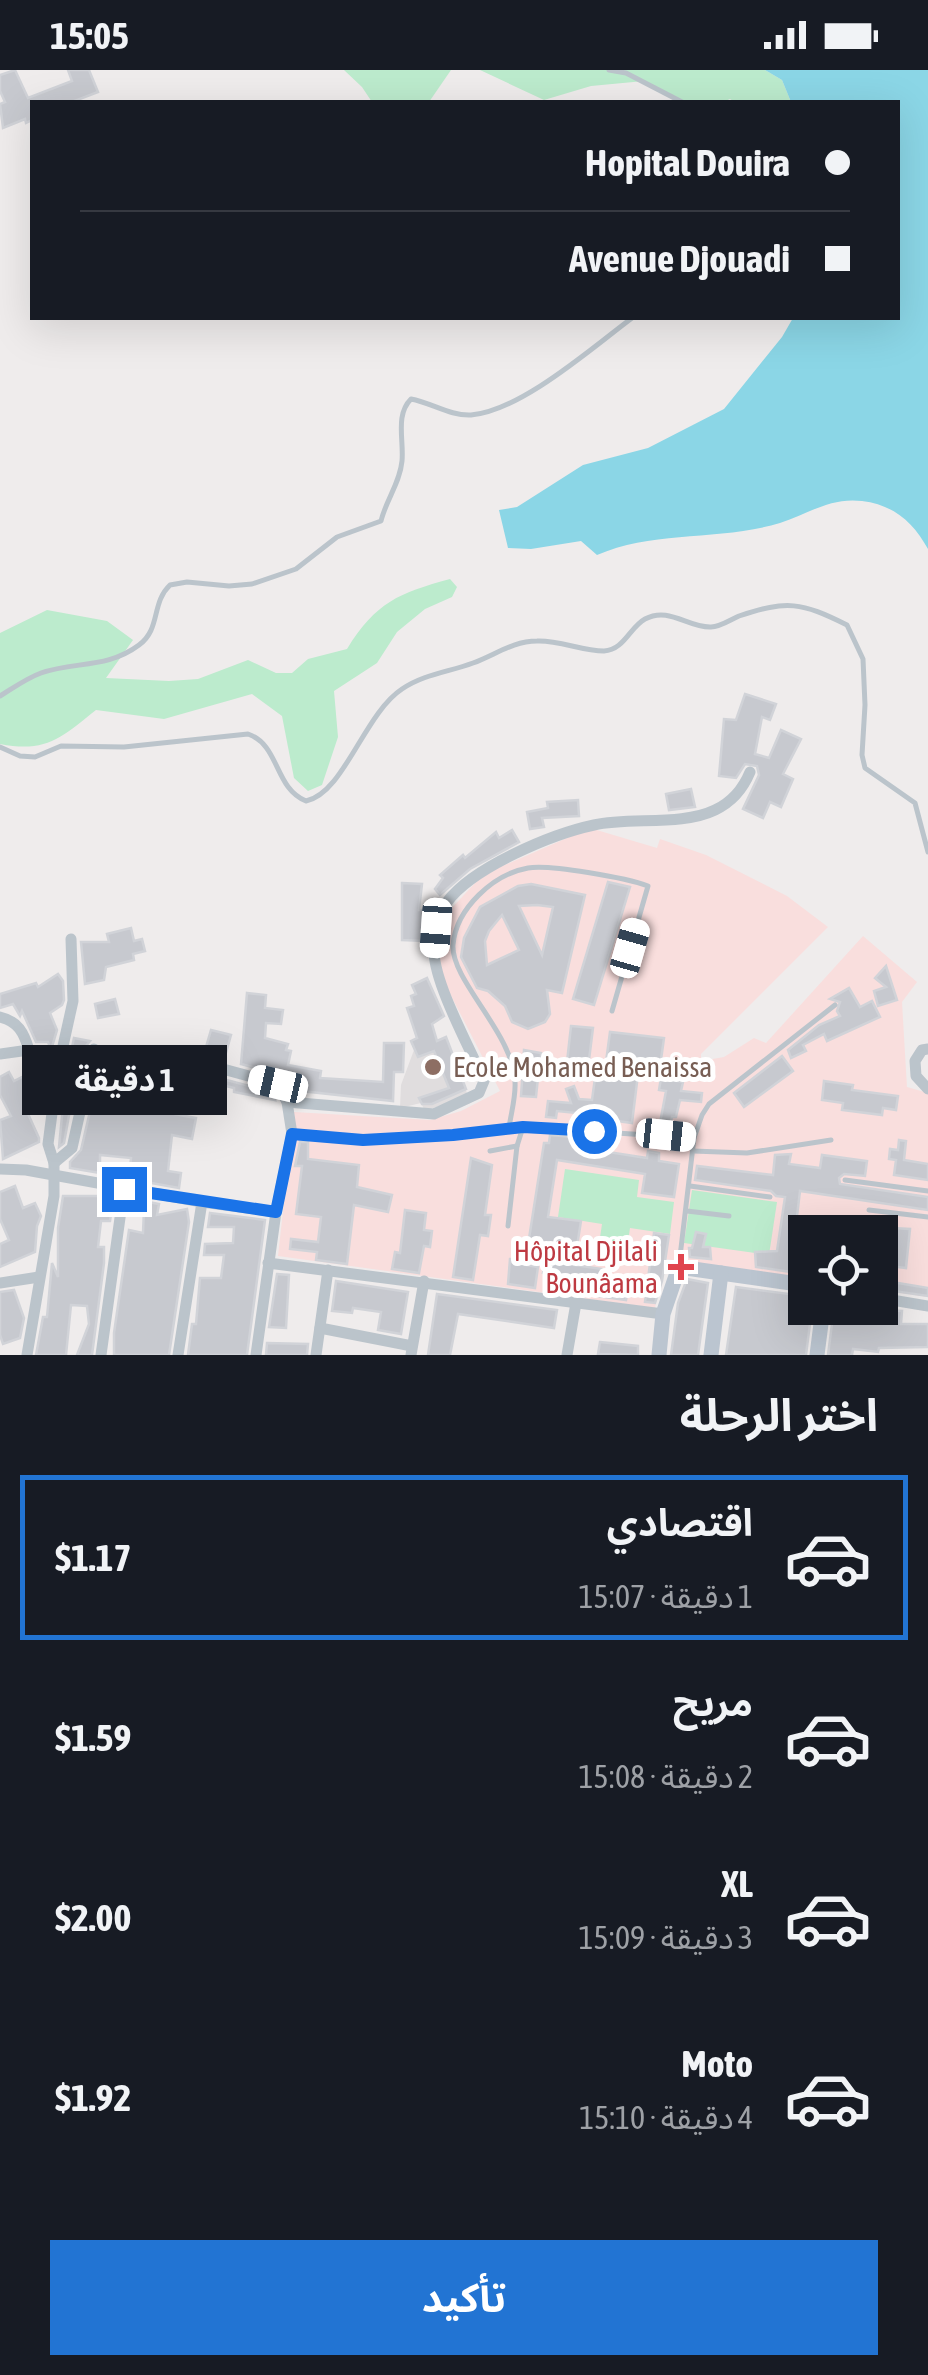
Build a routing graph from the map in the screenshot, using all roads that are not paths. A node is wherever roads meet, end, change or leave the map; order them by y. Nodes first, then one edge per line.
1 (609, 70) edge
2 (678, 100) edge
3 (630, 320) edge
4 (0, 696) edge
5 (0, 747) edge
6 (750, 772) dead end
7 (928, 852) edge
8 (72, 939) dead end
9 (835, 1005) dead end
10 (612, 1011) dead end
11 (0, 1017) edge
12 (94, 1049) dead end
13 (928, 1049) edge
14 (30, 1050) junction
15 (164, 1053) dead end
16 (0, 1054) edge
17 (57, 1074) junction
18 (928, 1090) edge
19 (287, 1102) junction
20 (523, 1127) junction
21 (509, 1128) junction
22 (292, 1134) junction
23 (694, 1138) junction
24 (831, 1140) dead end
25 (516, 1146) junction
26 (490, 1151) dead end
27 (693, 1151) junction
28 (0, 1169) edge
29 (54, 1170) junction
30 (845, 1180) dead end
31 (690, 1186) junction
32 (124, 1189) junction
33 (928, 1191) edge
34 (770, 1197) dead end
35 (202, 1202) junction
36 (869, 1210) dead end
37 (687, 1211) junction
38 (276, 1212) junction
39 (729, 1216) dead end
40 (928, 1218) edge
41 (508, 1226) dead end
42 (268, 1263) junction
43 (678, 1266) junction
44 (328, 1270) junction
45 (720, 1273) junction
46 (39, 1277) junction
47 (424, 1282) junction
48 (0, 1283) edge
49 (788, 1283) edge
50 (898, 1301) edge
51 (576, 1303) junction
52 (928, 1306) edge
53 (663, 1314) junction
54 (821, 1325) edge
55 (320, 1328) junction
56 (412, 1350) edge
57 (26, 1355) edge
58 (101, 1355) edge
59 (178, 1355) edge
60 (256, 1355) edge
61 (316, 1355) edge
62 (567, 1355) edge
63 (659, 1355) edge
64 (712, 1355) edge
65 (817, 1355) edge

1 - 2 lane
3 - 4 lane
5 - 7 lane
6 - 19 street
8 - 17 street
9 - 23 lane
10 - 21 lane
11 - 14 street
12 - 29 street
13 - 18 street
14 - 16 street
14 - 17 street
15 - 19 street
17 - 29 street
19 - 22 street
20 - 21 lane
20 - 23 lane
20 - 25 lane
21 - 22 lane
22 - 38 street
23 - 27 lane
24 - 27 lane
25 - 26 lane
25 - 41 lane
27 - 31 lane
28 - 29 street
29 - 32 street
29 - 46 street
30 - 33 lane
31 - 34 lane
31 - 37 lane
32 - 35 street
32 - 58 street
35 - 38 street
35 - 59 street
36 - 40 lane
37 - 39 lane
37 - 43 lane
38 - 42 street
42 - 44 street
42 - 60 street
43 - 45 street
43 - 53 street
44 - 47 street
44 - 55 street
45 - 49 street
45 - 64 street
46 - 48 street
46 - 57 street
47 - 51 street
47 - 56 street
50 - 52 street
51 - 53 street
51 - 62 street
53 - 63 street
54 - 65 street
55 - 56 street
55 - 61 street

